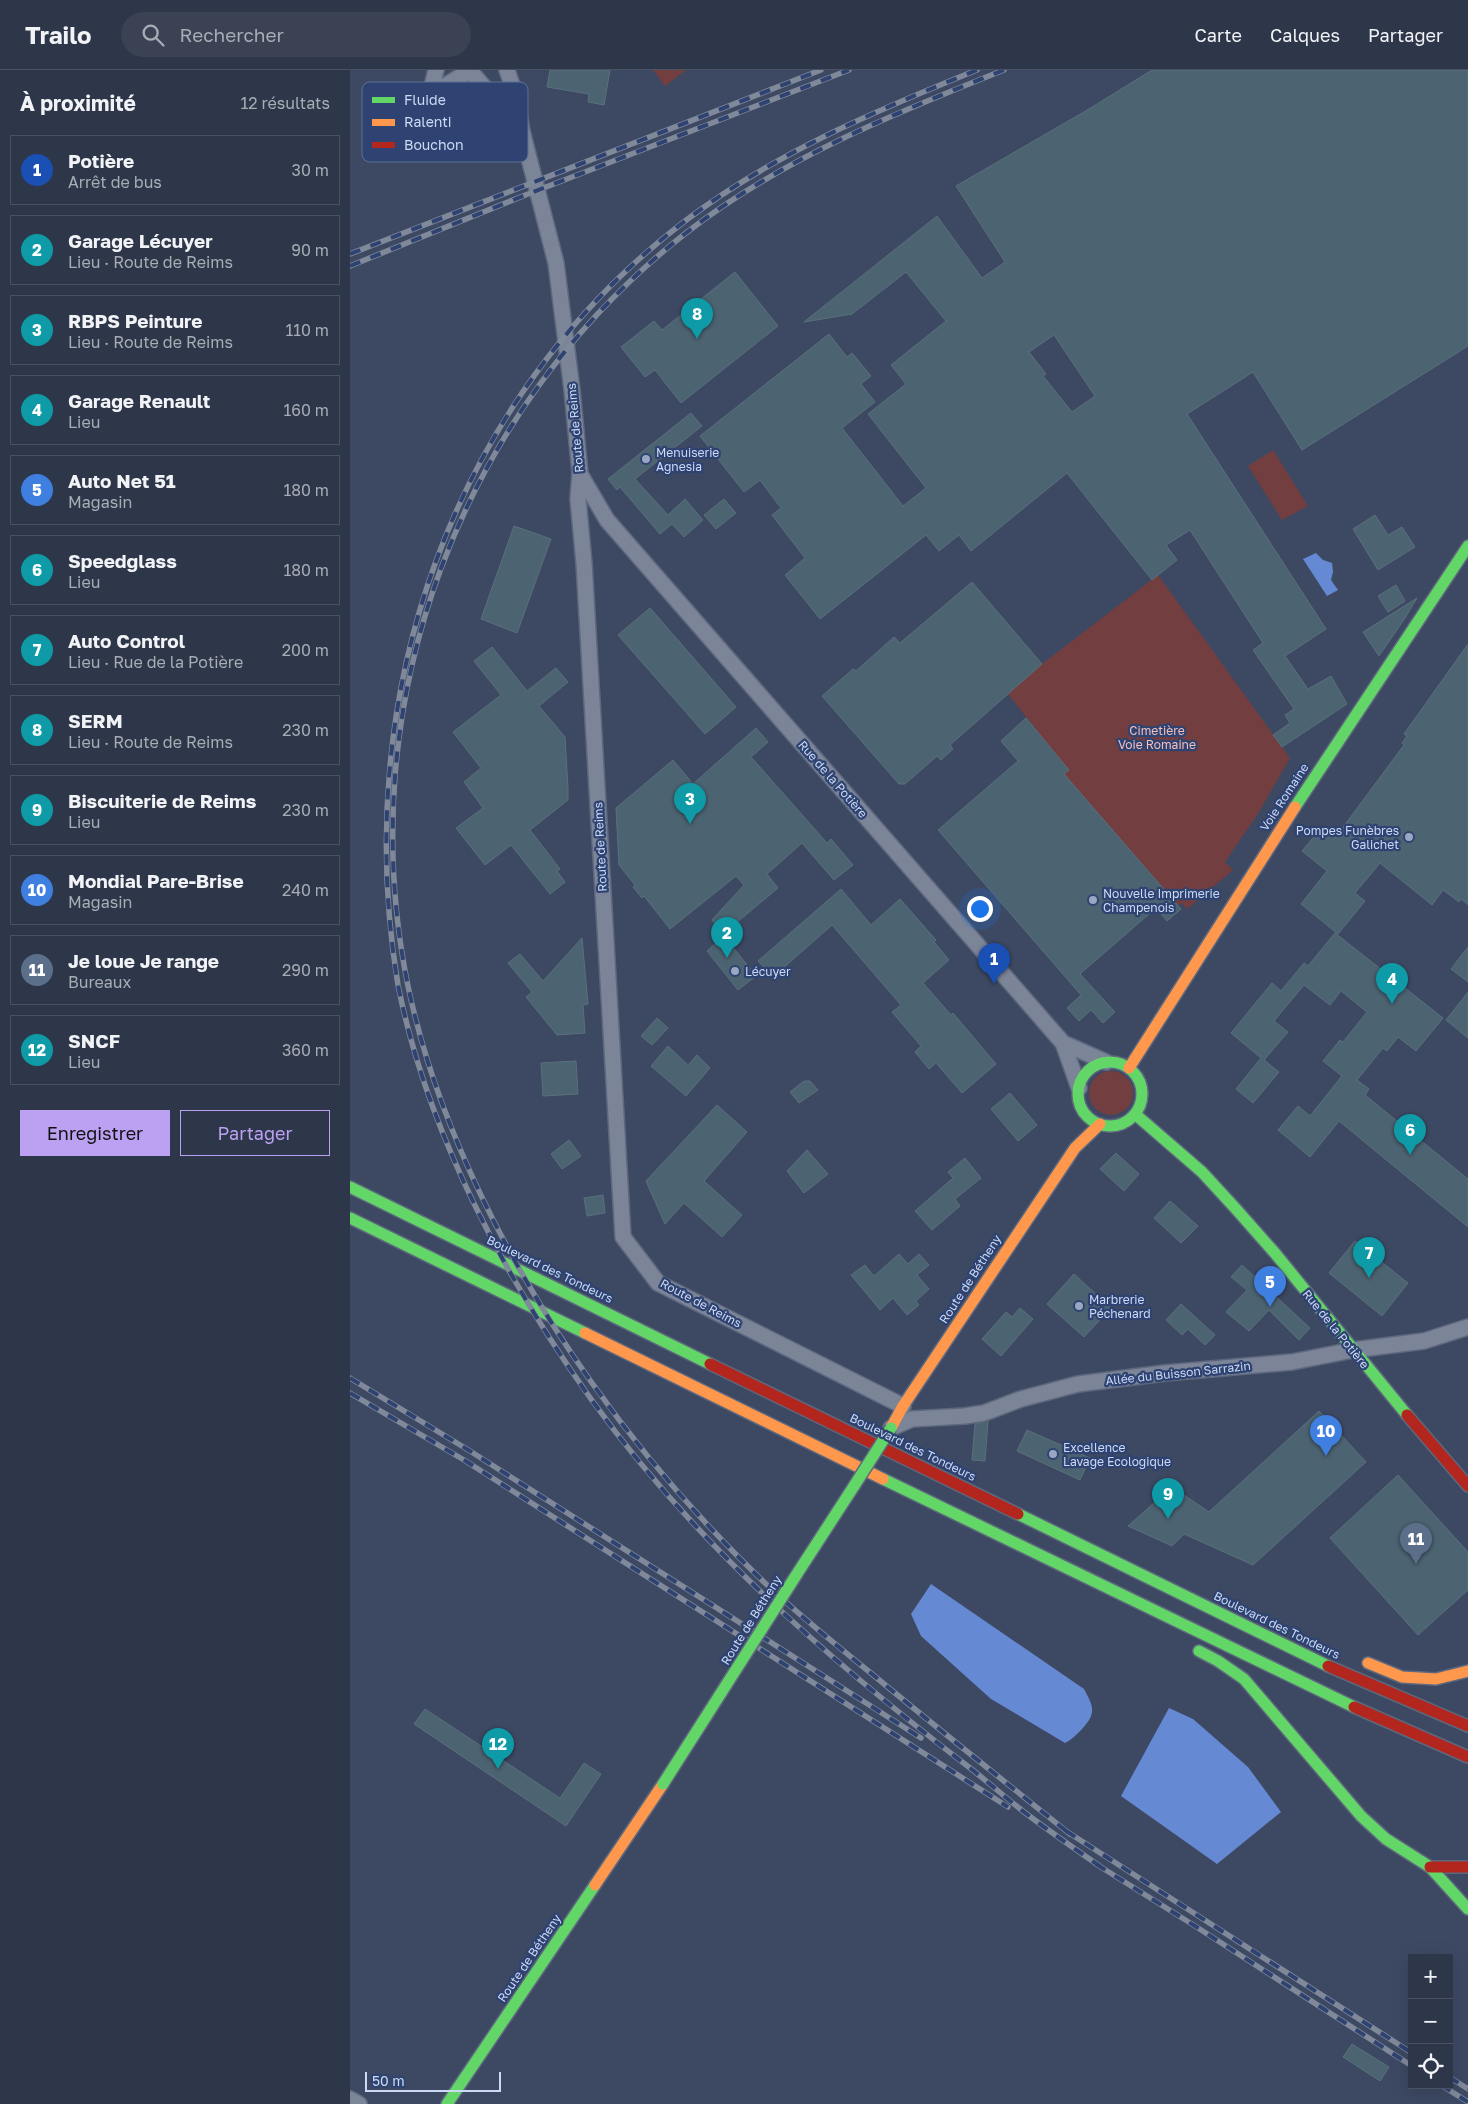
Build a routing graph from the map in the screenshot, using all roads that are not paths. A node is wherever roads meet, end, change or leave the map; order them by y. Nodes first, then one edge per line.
1 (507, 70) edge
2 (469, 72) edge
3 (451, 82) edge
4 (478, 82) edge
5 (511, 82) edge
6 (528, 154) edge
7 (580, 473) junction
8 (607, 520) junction
9 (580, 526) junction
10 (1468, 546) edge
11 (1063, 1043) junction
12 (1106, 1062) junction
13 (1130, 1068) junction
14 (1079, 1088) junction
15 (1082, 1110) junction
16 (1135, 1114) junction
17 (1100, 1124) junction
18 (1075, 1148) junction
19 (350, 1187) edge
20 (350, 1218) edge
21 (1468, 1327) edge
22 (1353, 1350) junction
23 (903, 1406) junction
24 (891, 1428) junction
25 (1468, 1486) edge
26 (1013, 1542) junction
27 (1128, 1568) junction
28 (1072, 1584) dead end
29 (1265, 1622) dead end
30 (1192, 1647) dead end
31 (1357, 1658) dead end
32 (1468, 1671) edge
33 (1468, 1726) edge
34 (1468, 1757) edge
35 (1430, 1867) junction
36 (1468, 1867) edge
37 (1468, 1909) edge
38 (350, 2098) edge
39 (359, 2104) edge
40 (447, 2104) edge

1 - 5 street, Route de Reims
2 - 3 street
2 - 4 street, Route de Reims
6 - 7 street, Route de Reims
7 - 8 street, Rue de la Potière
7 - 9 street, Route de Reims
8 - 9 street
8 - 11 street, Rue de la Potière
9 - 23 street, Route de Reims
10 - 13 main road, Voie Romaine
11 - 12 street, Rue de la Potière
11 - 14 street
12 - 13 main road
12 - 14 main road
13 - 16 main road
14 - 15 main road
15 - 17 main road
15 - 18 main road, Route de Bétheny
16 - 17 main road
16 - 22 main road, Rue de la Potière
17 - 18 main road, Route de Bétheny
18 - 23 main road, Route de Bétheny
19 - 27 main road, Boulevard des Tondeurs
20 - 26 main road
21 - 22 street, Allée du Buisson Sarrazin
22 - 24 street, Allée du Buisson Sarrazin
22 - 25 main road, Rue de la Potière
23 - 24 main road, Route de Bétheny
24 - 40 main road, Route de Bétheny, bridge
26 - 28 main road
26 - 34 main road
27 - 29 main road
27 - 33 main road, Boulevard des Tondeurs
30 - 35 main road
31 - 32 main road
35 - 36 main road
35 - 37 main road
38 - 39 street

